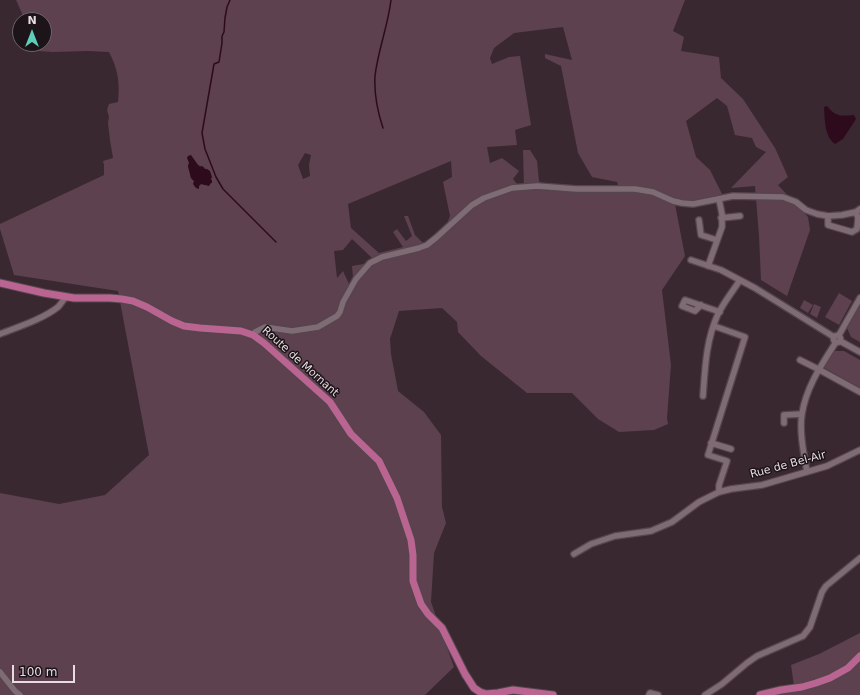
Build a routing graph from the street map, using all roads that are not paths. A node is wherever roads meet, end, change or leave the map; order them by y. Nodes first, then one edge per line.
1 (719, 199) junction
2 (858, 210) edge
3 (740, 216) dead end
4 (828, 216) junction
5 (722, 218) junction
6 (699, 220) dead end
7 (717, 240) junction
8 (691, 260) dead end
9 (708, 266) junction
10 (740, 280) junction
11 (0, 283) edge
12 (66, 297) junction
13 (860, 298) edge
14 (701, 305) dead end
15 (720, 312) junction
16 (714, 326) junction
17 (0, 334) edge
18 (253, 334) junction
19 (837, 339) junction
20 (860, 352) edge
21 (800, 360) dead end
22 (818, 369) junction
23 (860, 392) edge
24 (703, 396) dead end
25 (802, 414) junction
26 (784, 423) dead end
27 (712, 443) junction
28 (730, 449) dead end
29 (860, 450) edge
30 (807, 472) junction
31 (719, 492) junction
32 (574, 554) dead end
33 (860, 558) edge
34 (860, 656) edge
35 (0, 672) edge
36 (20, 695) edge
37 (553, 695) edge
38 (649, 695) edge
39 (658, 695) edge
40 (705, 695) edge
41 (760, 695) edge

1 - 4 street
1 - 5 street
1 - 18 street
2 - 4 street
2 - 4 street
3 - 5 street
5 - 7 street
6 - 7 street
7 - 9 street
8 - 9 street
9 - 10 street
10 - 15 street
10 - 19 street
11 - 12 main road, Route de Mornant
12 - 17 street
12 - 18 main road, Route de Mornant
13 - 19 street
14 - 15 street
15 - 16 street
16 - 24 street
16 - 27 street
18 - 37 main road, Route de Mornant
19 - 20 street
19 - 22 street
21 - 22 street
22 - 23 street
22 - 25 street
25 - 26 street
25 - 30 street
27 - 28 street
27 - 31 street
29 - 30 street, Rue de Bel-Air
30 - 31 street, Rue de Bel-Air
31 - 32 street, Rue de Bel-Air
33 - 40 street
34 - 41 main road
35 - 36 street
38 - 39 street

